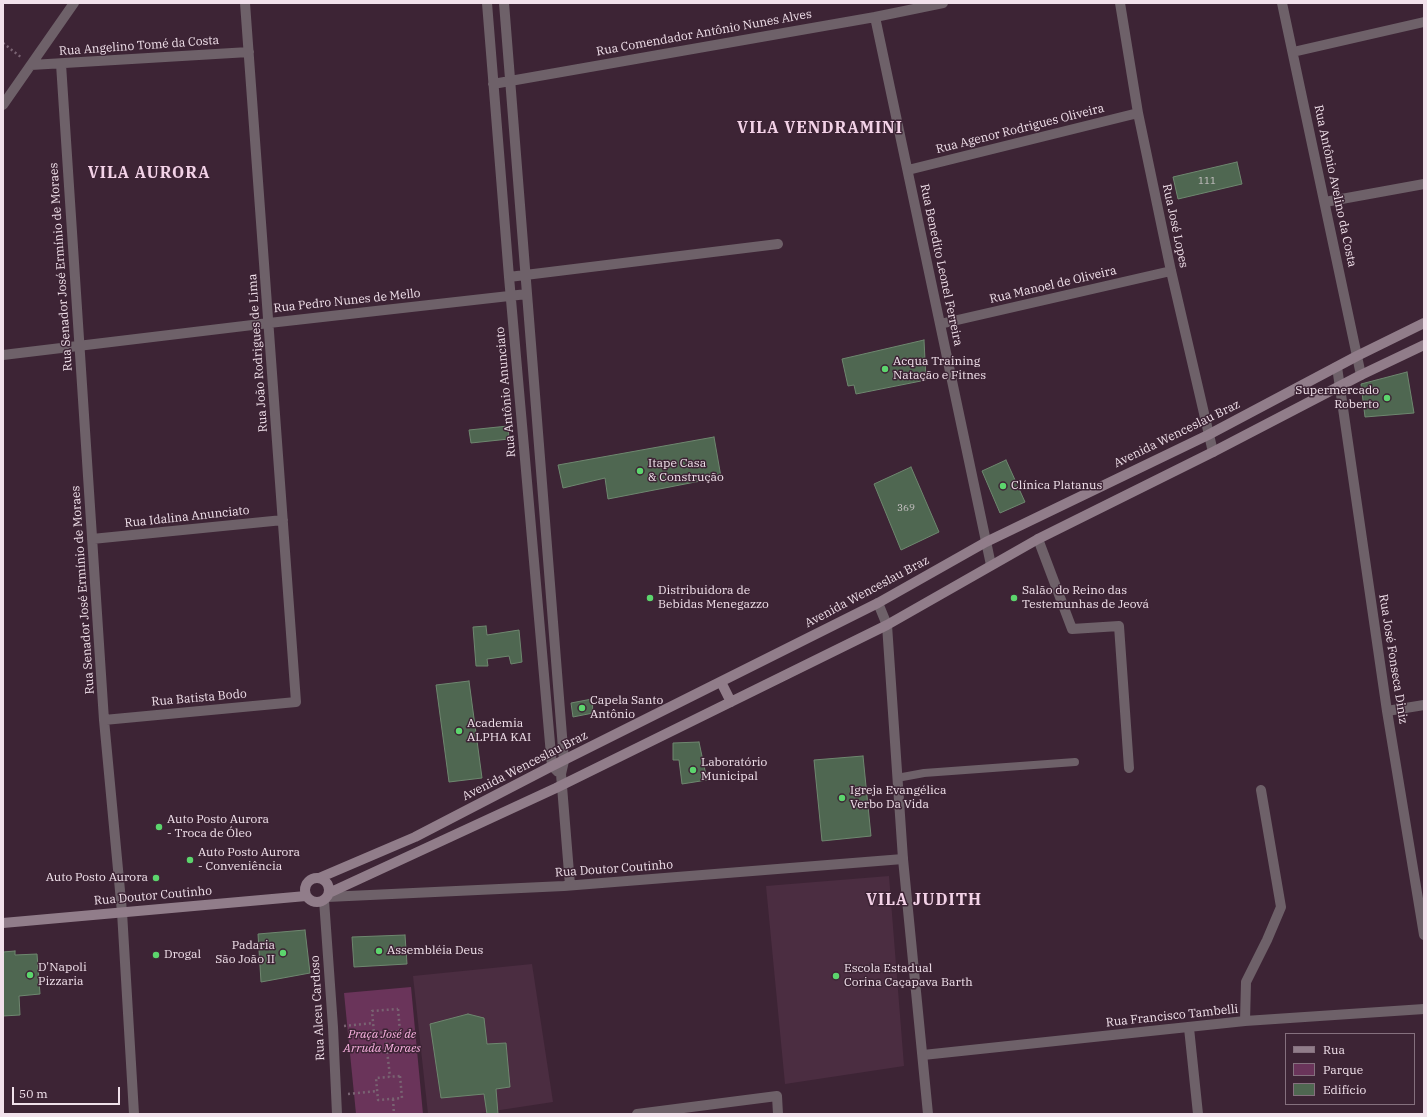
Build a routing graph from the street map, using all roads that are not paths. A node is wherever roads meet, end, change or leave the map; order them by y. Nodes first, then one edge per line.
1 (74, 3) edge
2 (245, 3) edge
3 (487, 3) edge
4 (504, 3) edge
5 (943, 3) edge
6 (1120, 3) edge
7 (1282, 3) edge
8 (875, 17) junction
9 (1424, 22) edge
10 (506, 33) junction
11 (489, 35) junction
12 (249, 52) junction
13 (1293, 52) junction
14 (61, 64) junction
15 (31, 65) junction
16 (510, 80) junction
17 (493, 84) junction
18 (3, 106) edge
19 (1138, 113) junction
20 (908, 170) junction
21 (1424, 184) edge
22 (1325, 202) junction
23 (778, 244) dead end
24 (1171, 271) junction
25 (526, 275) junction
26 (509, 277) junction
27 (527, 294) junction
28 (511, 296) junction
29 (269, 323) junction
30 (1424, 323) edge
31 (940, 324) junction
32 (80, 345) junction
33 (1424, 345) edge
34 (3, 355) edge
35 (1357, 356) junction
36 (1337, 367) junction
37 (1361, 375) junction
38 (1340, 387) junction
39 (1208, 434) junction
40 (1213, 452) junction
41 (542, 483) junction
42 (528, 484) junction
43 (283, 520) junction
44 (92, 539) junction
45 (1038, 539) junction
46 (986, 542) junction
47 (991, 565) junction
48 (878, 603) junction
49 (553, 617) junction
50 (539, 620) junction
51 (887, 625) junction
52 (721, 682) junction
53 (296, 702) joint
54 (731, 702) junction
55 (1424, 705) edge
56 (1387, 710) junction
57 (104, 720) junction
58 (564, 761) junction
59 (1075, 762) dead end
60 (552, 766) junction
61 (1129, 768) dead end
62 (561, 774) junction
63 (897, 778) junction
64 (562, 785) junction
65 (1261, 790) dead end
66 (902, 859) junction
67 (319, 878) junction
68 (570, 885) junction
69 (306, 896) junction
70 (327, 897) junction
71 (122, 912) junction
72 (3, 923) edge
73 (1424, 935) edge
74 (1424, 1009) edge
75 (1245, 1021) junction
76 (1189, 1028) junction
77 (923, 1055) junction
78 (134, 1114) edge
79 (337, 1114) edge
80 (637, 1114) edge
81 (778, 1114) edge
82 (928, 1114) edge
83 (1198, 1114) edge

1 - 15 street
2 - 12 street, Rua João Rodrigues de Lima
3 - 11 street, Rua Antônio Anunciato
4 - 10 street
5 - 8 street, Rua Comendador Antônio Nunes Alves
6 - 19 street, Rua José Lopes
7 - 13 street, Rua Antônio Avelino da Costa
8 - 16 street, Rua Comendador Antônio Nunes Alves
8 - 20 street, Rua Benedito Leonel Ferreira
9 - 13 street
10 - 11 street
10 - 16 street
11 - 17 street, Rua Antônio Anunciato
12 - 14 street, Rua Angelino Tomé da Costa
12 - 29 street, Rua João Rodrigues de Lima
13 - 22 street, Rua Antônio Avelino da Costa
14 - 15 street, Rua Angelino Tomé da Costa
14 - 32 street, Rua Senador José Ermínio de Moraes
15 - 18 street
16 - 17 street, Rua Comendador Antônio Nunes Alves
16 - 25 street
17 - 26 street, Rua Antônio Anunciato
19 - 20 street, Rua Agenor Rodrigues Oliveira
19 - 24 street, Rua José Lopes
20 - 31 street, Rua Benedito Leonel Ferreira
21 - 22 street
22 - 35 street, Rua Antônio Avelino da Costa
23 - 25 street
24 - 31 street, Rua Manoel de Oliveira
24 - 39 street, Rua José Lopes
25 - 26 street
25 - 27 street
26 - 28 street, Rua Antônio Anunciato
27 - 28 street, Rua Pedro Nunes de Mello
27 - 41 street
28 - 29 street, Rua Pedro Nunes de Mello
28 - 42 street, Rua Antônio Anunciato
29 - 32 street, Rua Pedro Nunes de Mello
29 - 43 street, Rua João Rodrigues de Lima
30 - 35 main road, Avenida Wenceslau Braz
31 - 46 street, Rua Benedito Leonel Ferreira
32 - 34 street, Rua Pedro Nunes de Mello
32 - 44 street, Rua Senador José Ermínio de Moraes
33 - 37 main road
35 - 36 main road, Avenida Wenceslau Braz
35 - 37 street, Rua Antônio Avelino da Costa
36 - 38 street, Rua José Fonseca Diniz
36 - 39 main road, Avenida Wenceslau Braz
37 - 38 main road
38 - 40 main road
38 - 56 street, Rua José Fonseca Diniz
39 - 40 street, Rua José Lopes
39 - 46 main road, Avenida Wenceslau Braz
40 - 45 main road
41 - 42 street
41 - 49 street
42 - 50 street, Rua Antônio Anunciato
43 - 44 street, Rua Idalina Anunciato
43 - 53 street, Rua João Rodrigues de Lima
44 - 57 street, Rua Senador José Ermínio de Moraes
45 - 47 main road
45 - 61 street
46 - 47 street, Rua Benedito Leonel Ferreira
46 - 48 main road, Avenida Wenceslau Braz
47 - 51 main road
48 - 51 street
48 - 52 main road, Avenida Wenceslau Braz
49 - 50 street
49 - 58 street
50 - 60 street, Rua Antônio Anunciato
51 - 54 main road
51 - 63 street
52 - 54 main road
52 - 58 main road, Avenida Wenceslau Braz
53 - 57 street, Rua Batista Bodo
54 - 64 main road
55 - 56 street
56 - 73 street, Rua José Fonseca Diniz
57 - 71 street, Rua Senador José Ermínio de Moraes
58 - 60 main road, Avenida Wenceslau Braz
58 - 62 street
59 - 63 lane
60 - 62 street
60 - 67 main road, Avenida Wenceslau Braz
62 - 64 street
63 - 66 street
64 - 68 street
64 - 70 main road
65 - 75 street
66 - 68 street, Rua Doutor Coutinho
66 - 77 street
67 - 69 main road
67 - 70 main road
68 - 70 street, Rua Doutor Coutinho
69 - 70 main road
69 - 71 main road, Rua Doutor Coutinho
70 - 79 street, Rua Alceu Cardoso
71 - 72 main road, Rua Doutor Coutinho
71 - 78 street, Rua Senador José Ermínio de Moraes
74 - 75 street, Rua Francisco Tambelli
75 - 76 street, Rua Francisco Tambelli
76 - 77 street, Rua Francisco Tambelli
76 - 83 street
77 - 82 street
80 - 81 street

